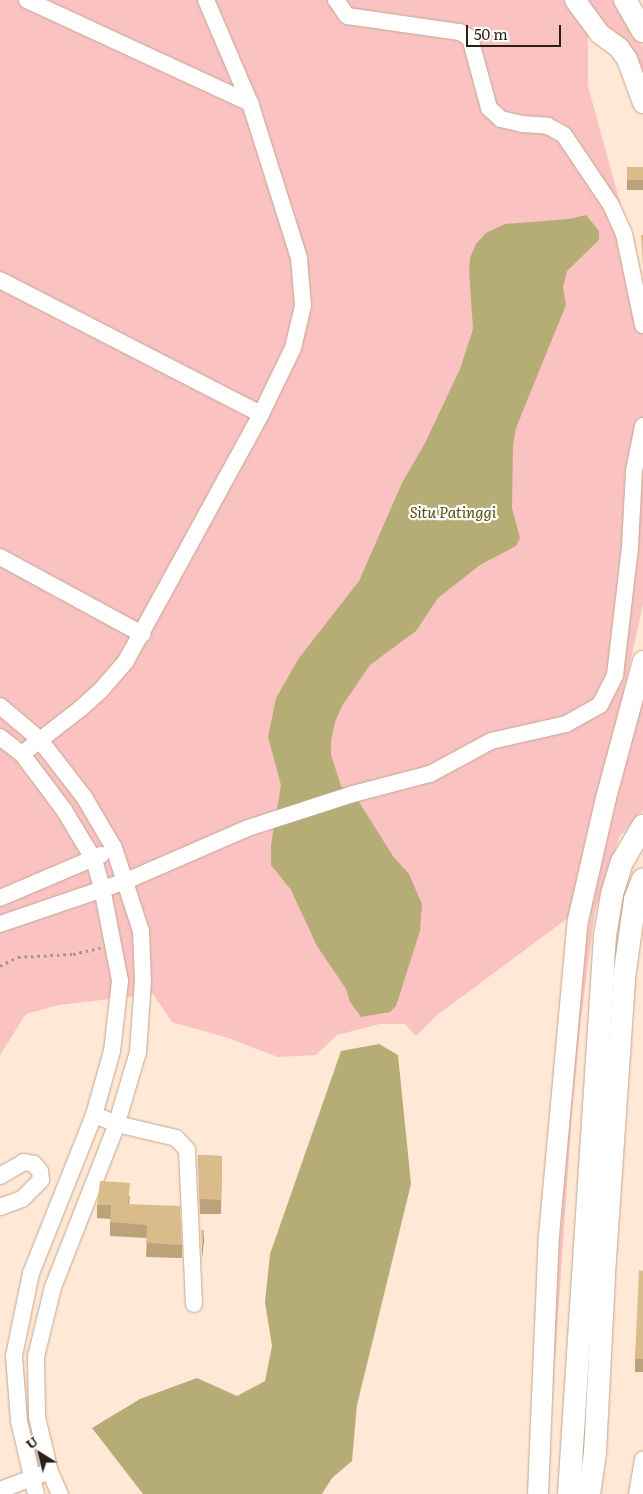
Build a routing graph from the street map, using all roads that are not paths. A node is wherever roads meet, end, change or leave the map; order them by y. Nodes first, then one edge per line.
1 (27, 0) edge
2 (206, 0) edge
3 (336, 0) edge
4 (575, 0) edge
5 (625, 0) edge
6 (643, 31) edge
7 (250, 103) junction
8 (643, 103) edge
9 (0, 280) edge
10 (643, 324) edge
11 (261, 414) junction
12 (643, 426) edge
13 (0, 557) edge
14 (142, 634) junction
15 (643, 661) edge
16 (0, 706) edge
17 (0, 737) edge
18 (39, 739) junction
19 (22, 754) junction
20 (643, 826) edge
21 (114, 848) junction
22 (94, 860) junction
23 (643, 880) edge
24 (126, 881) junction
25 (102, 888) junction
26 (0, 898) edge
27 (0, 924) edge
28 (94, 1115) junction
29 (117, 1124) junction
30 (0, 1176) edge
31 (0, 1207) edge
32 (194, 1304) dead end
33 (643, 1460) edge
34 (50, 1472) junction
35 (33, 1486) edge
36 (0, 1490) edge
37 (60, 1494) edge
38 (538, 1494) edge
39 (569, 1494) edge
40 (589, 1494) edge
41 (637, 1494) edge

1 - 7 street
2 - 7 street
3 - 10 street
4 - 8 main road
5 - 6 highway
7 - 11 street
9 - 11 street
11 - 14 street
12 - 24 street
13 - 14 street
14 - 18 street
15 - 38 main road
16 - 18 street
17 - 19 street
18 - 19 street
18 - 21 street
19 - 22 street
20 - 39 highway
21 - 22 street
21 - 24 street
22 - 25 street
22 - 26 street
23 - 40 highway
24 - 25 street
24 - 29 street
25 - 27 street
25 - 28 street
28 - 29 street
28 - 35 street
29 - 32 street
29 - 34 street
30 - 31 street
33 - 41 street
34 - 35 street
34 - 37 street
35 - 36 street

